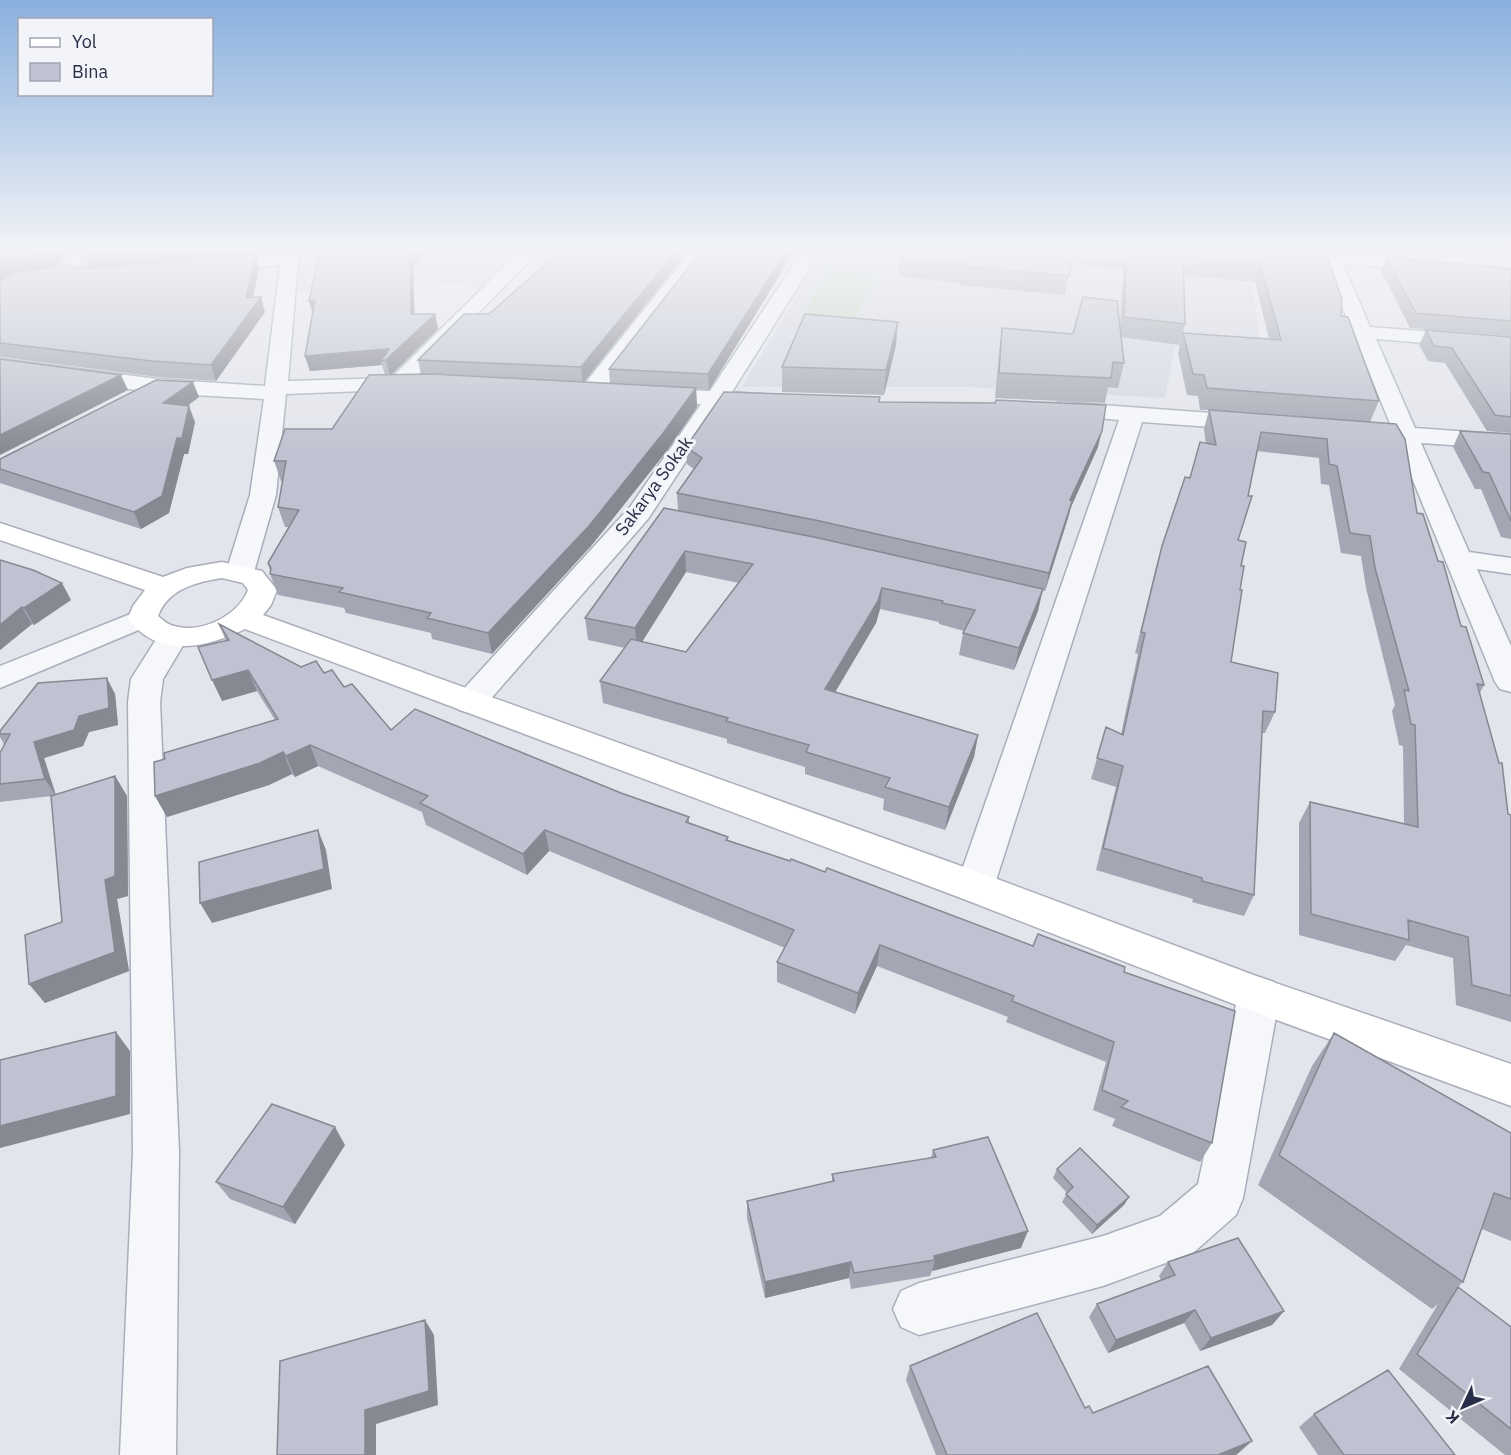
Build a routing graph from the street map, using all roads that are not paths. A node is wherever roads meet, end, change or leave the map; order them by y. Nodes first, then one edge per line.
1 (283, 318) edge
2 (463, 318) edge
3 (648, 318) edge
4 (770, 318) edge
5 (1357, 318) edge
6 (1363, 332) junction
7 (1511, 345) edge
8 (0, 365) edge
9 (426, 383) edge
10 (397, 384) junction
11 (158, 386) junction
12 (276, 391) junction
13 (567, 391) edge
14 (590, 392) junction
15 (613, 393) edge
16 (636, 394) edge
17 (715, 399) junction
18 (785, 401) edge
19 (127, 403) edge
20 (1040, 408) edge
21 (1133, 414) junction
22 (1271, 424) edge
23 (1340, 430) edge
24 (1406, 434) junction
25 (1511, 442) edge
26 (0, 531) edge
27 (1457, 558) junction
28 (1511, 566) edge
29 (240, 572) junction
30 (165, 587) junction
31 (245, 619) junction
32 (158, 628) junction
33 (0, 678) edge
34 (1511, 682) edge
35 (470, 702) junction
36 (975, 887) junction
37 (1259, 995) junction
38 (1511, 1085) edge
39 (919, 1309) dead end
40 (148, 1455) edge

1 - 12 street
2 - 10 street
3 - 14 street
4 - 17 street, Sakarya Sokak
5 - 6 street
6 - 7 street
6 - 24 street
8 - 11 street
9 - 10 street
10 - 12 street
11 - 12 street
11 - 19 street
12 - 29 street
13 - 14 street
14 - 15 street
16 - 17 street
17 - 18 street
17 - 35 street, Sakarya Sokak
20 - 21 street
21 - 22 street
21 - 36 street
23 - 24 street
24 - 25 street
24 - 27 street
26 - 30 street
27 - 28 street
27 - 34 street
29 - 30 street
29 - 31 street
30 - 32 street
31 - 32 street
31 - 35 street
32 - 33 street
32 - 40 street
35 - 36 street
36 - 37 street
37 - 38 street
37 - 39 street

